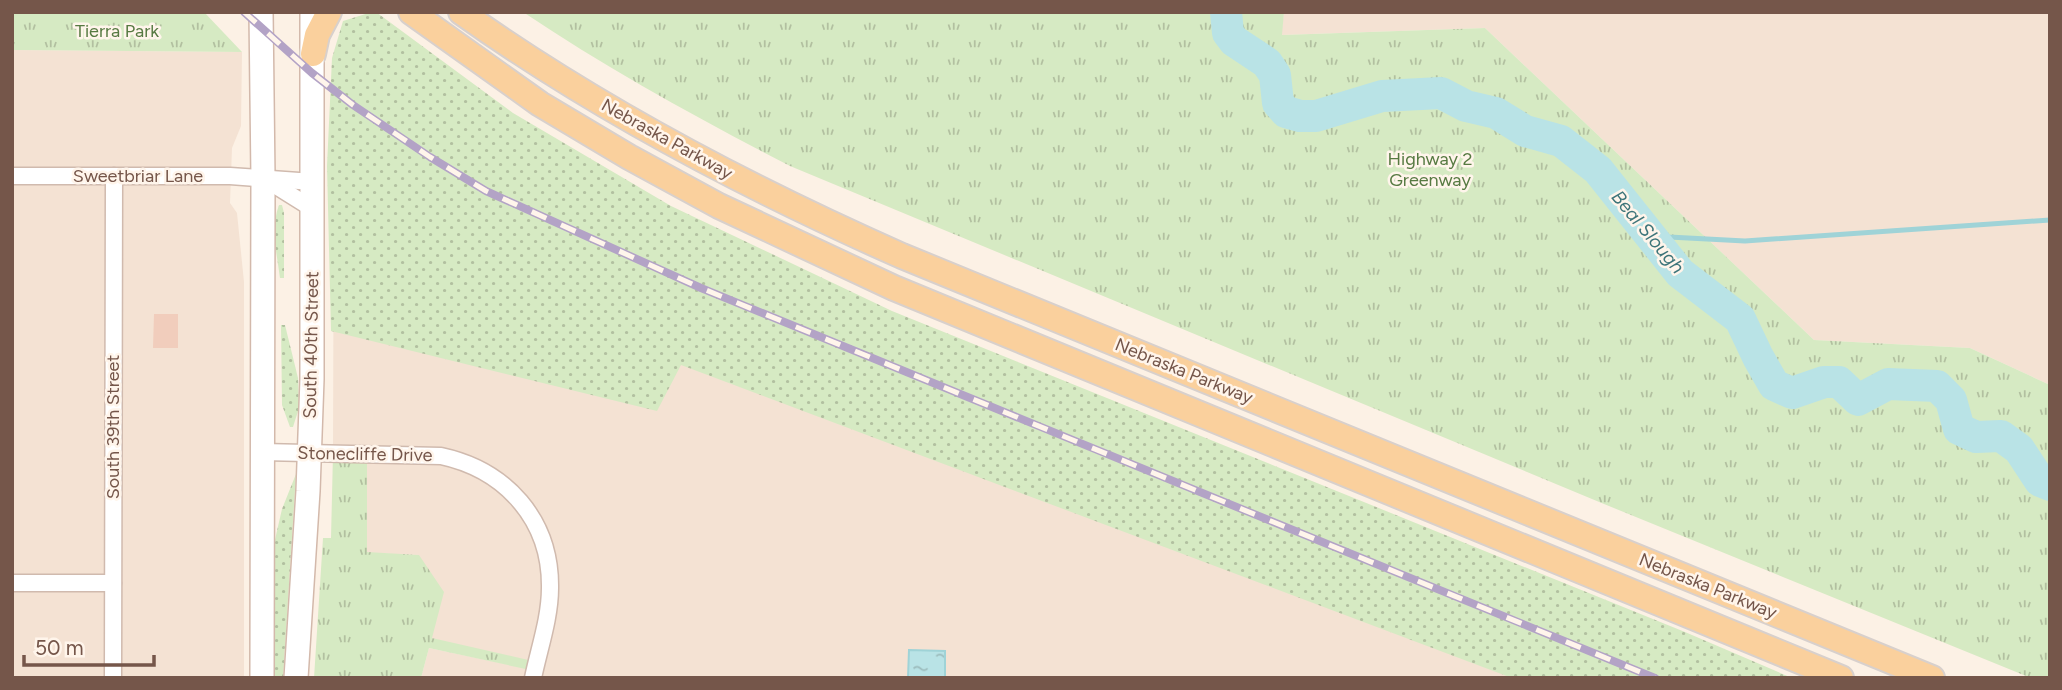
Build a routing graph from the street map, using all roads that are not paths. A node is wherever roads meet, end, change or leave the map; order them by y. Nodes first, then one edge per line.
1 (261, 12) edge
2 (312, 12) edge
3 (329, 12) edge
4 (461, 12) edge
5 (411, 13) edge
6 (313, 54) junction
7 (12, 176) edge
8 (114, 176) junction
9 (263, 178) junction
10 (313, 182) junction
11 (313, 209) junction
12 (262, 452) junction
13 (309, 453) junction
14 (12, 583) edge
15 (113, 583) junction
16 (113, 678) edge
17 (262, 678) edge
18 (296, 678) edge
19 (533, 678) edge
20 (1841, 678) edge
21 (1932, 678) edge

1 - 9 main road
2 - 6 main road, South 40th Street
3 - 6 main road
4 - 21 main road, Nebraska Parkway
5 - 20 main road, Nebraska Parkway
6 - 10 main road, South 40th Street
7 - 8 street, Sweetbriar Lane
8 - 9 street, Sweetbriar Lane
8 - 15 street, South 39th Street
9 - 10 street, Sweetbriar Lane
9 - 11 street, Sweetbriar Lane
9 - 12 main road
10 - 11 main road, South 40th Street
11 - 13 main road, South 40th Street
12 - 13 street, Stonecliffe Drive
12 - 17 main road
13 - 18 main road, South 40th Street
13 - 19 street, Stonecliffe Drive
14 - 15 street
15 - 16 street, South 39th Street

